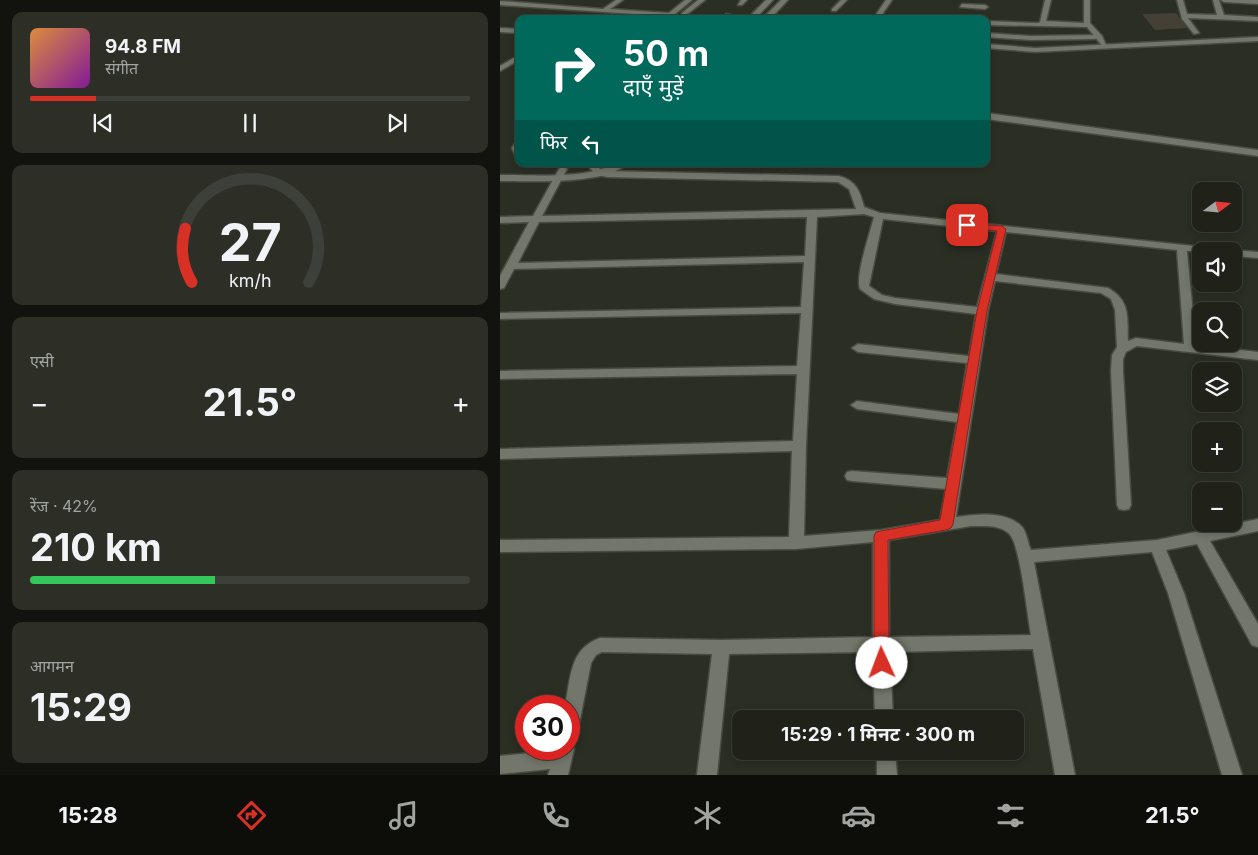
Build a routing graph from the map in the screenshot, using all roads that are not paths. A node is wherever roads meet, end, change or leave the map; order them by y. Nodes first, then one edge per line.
1 (552, 0) edge
2 (620, 0) edge
3 (689, 0) edge
4 (702, 0) edge
5 (770, 0) edge
6 (785, 0) edge
7 (844, 0) edge
8 (889, 0) edge
9 (988, 0) edge
10 (1048, 0) edge
11 (1087, 0) edge
12 (1180, 0) edge
13 (1216, 0) edge
14 (1224, 0) edge
15 (1258, 2) edge
16 (500, 3) edge
17 (542, 6) junction
18 (962, 6) dead end
19 (834, 10) dead end
20 (603, 11) junction
21 (646, 15) edge
22 (670, 15) edge
23 (683, 15) edge
24 (754, 15) edge
25 (770, 15) edge
26 (879, 15) edge
27 (1185, 16) junction
28 (1222, 17) junction
29 (1258, 19) edge
30 (990, 22) edge
31 (1043, 24) junction
32 (1089, 26) junction
33 (500, 30) edge
34 (515, 31) edge
35 (1220, 32) dead end
36 (1186, 33) dead end
37 (1200, 33) joint
38 (1258, 33) edge
39 (990, 35) edge
40 (1100, 36) junction
41 (1110, 36) dead end
42 (1258, 39) edge
43 (990, 46) edge
44 (1105, 46) junction
45 (515, 60) edge
46 (500, 69) edge
47 (990, 117) edge
48 (990, 125) edge
49 (1258, 153) edge
50 (1258, 161) edge
51 (592, 167) edge
52 (615, 167) edge
53 (500, 168) edge
54 (561, 173) junction
55 (500, 178) edge
56 (864, 211) junction
57 (812, 214) junction
58 (879, 216) junction
59 (500, 220) edge
60 (536, 220) junction
61 (1002, 229) junction
62 (1182, 248) junction
63 (1192, 249) edge
64 (1242, 254) edge
65 (1258, 255) edge
66 (809, 259) junction
67 (511, 266) junction
68 (990, 276) junction
69 (500, 286) edge
70 (806, 310) junction
71 (982, 311) junction
72 (500, 316) edge
73 (858, 348) dead end
74 (1123, 348) junction
75 (1190, 348) junction
76 (1258, 356) edge
77 (974, 360) junction
78 (803, 370) junction
79 (500, 376) edge
80 (857, 405) dead end
81 (964, 419) junction
82 (799, 446) junction
83 (500, 454) edge
84 (852, 476) dead end
85 (953, 484) junction
86 (1124, 505) dead end
87 (946, 524) junction
88 (1258, 524) edge
89 (881, 536) junction
90 (1200, 536) junction
91 (796, 543) junction
92 (500, 546) edge
93 (1157, 546) junction
94 (1025, 557) junction
95 (1258, 640) edge
96 (1040, 642) junction
97 (881, 644) junction
98 (720, 647) junction
99 (576, 695) edge
100 (884, 710) edge
101 (886, 760) edge
102 (562, 761) edge
103 (500, 765) edge
104 (707, 775) edge
105 (887, 775) edge
106 (1065, 775) edge
107 (1232, 775) edge

1 - 17 street
2 - 20 street
3 - 22 street
4 - 23 street
5 - 24 street
6 - 25 street
7 - 19 street
8 - 26 street
9 - 18 street
10 - 31 street
11 - 32 street
12 - 27 street
13 - 28 street
14 - 15 street
16 - 17 street
17 - 20 street
20 - 21 street
27 - 28 street
27 - 37 street
28 - 29 street
30 - 31 street
31 - 32 street
32 - 40 street
33 - 34 street
35 - 38 street
36 - 37 street
39 - 40 street
40 - 41 street
40 - 44 street
42 - 44 street
43 - 44 street
45 - 46 street
47 - 49 street
48 - 50 street
51 - 52 street
51 - 54 street
51 - 56 street
53 - 54 street
54 - 55 street
54 - 60 street
56 - 57 street
56 - 58 street
57 - 60 street
57 - 66 street
58 - 61 street
58 - 71 street
59 - 60 street
60 - 67 street
61 - 62 street
61 - 68 street
62 - 63 street
62 - 75 street
64 - 65 street
66 - 67 street
66 - 70 street
67 - 69 street
68 - 71 street
68 - 74 street
70 - 72 street
70 - 78 street
71 - 77 street
73 - 77 street
74 - 75 street
74 - 86 street
75 - 76 street
77 - 81 street
78 - 79 street
78 - 82 street
80 - 81 street
81 - 85 street
82 - 83 street
82 - 91 street
84 - 85 street
85 - 87 street
87 - 89 street
87 - 94 street
88 - 90 street
89 - 91 street
89 - 97 street
90 - 93 street
90 - 95 street
91 - 92 street
93 - 94 street
93 - 107 street
94 - 96 street
96 - 97 street
96 - 106 street
97 - 98 street
97 - 100 street
98 - 99 street
98 - 104 street
101 - 105 street
102 - 103 street

